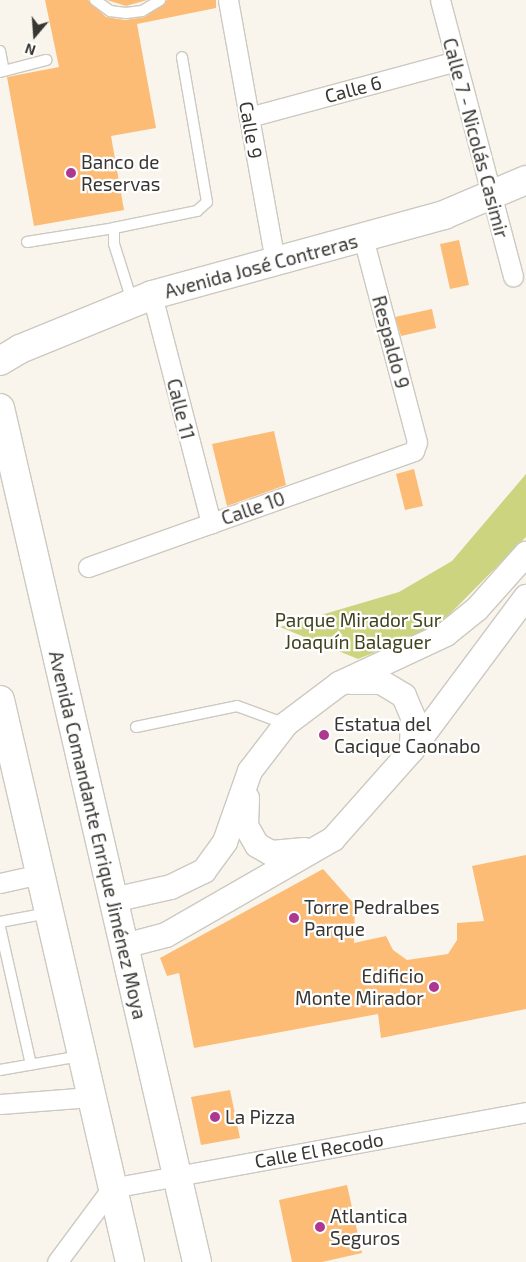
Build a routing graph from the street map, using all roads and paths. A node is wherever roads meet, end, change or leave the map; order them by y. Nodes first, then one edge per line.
1 (95, 0) edge
2 (160, 0) edge
3 (228, 0) edge
4 (440, 0) edge
5 (0, 51) edge
6 (182, 57) dead end
7 (46, 60) dead end
8 (456, 61) junction
9 (2, 72) edge
10 (249, 117) junction
11 (526, 180) edge
12 (492, 196) junction
13 (114, 228) junction
14 (363, 238) junction
15 (27, 242) dead end
16 (275, 260) junction
17 (512, 277) dead end
18 (142, 299) junction
19 (0, 361) edge
20 (0, 408) edge
21 (416, 447) joint
22 (211, 523) junction
23 (526, 554) edge
24 (88, 567) dead end
25 (526, 597) edge
26 (339, 684) junction
27 (0, 700) edge
28 (286, 724) junction
29 (136, 727) dead end
30 (412, 750) junction
31 (250, 771) junction
32 (333, 839) junction
33 (40, 874) junction
34 (0, 883) edge
35 (113, 900) junction
36 (49, 913) junction
37 (0, 922) edge
38 (0, 926) edge
39 (124, 946) junction
40 (82, 1056) junction
41 (31, 1065) junction
42 (0, 1070) edge
43 (91, 1097) junction
44 (0, 1104) edge
45 (526, 1112) edge
46 (177, 1176) junction
47 (112, 1188) junction
48 (57, 1262) edge
49 (130, 1262) edge
50 (197, 1262) edge

1 - 2 lane
3 - 10 street, Calle 9
4 - 8 street, Calle 7 - Nicolás Casimir
5 - 9 lane
6 - 13 lane
7 - 9 lane
8 - 10 street, Calle 6
8 - 12 street, Calle 7 - Nicolás Casimir
10 - 16 street, Calle 9
11 - 12 main road, Avenida José Contreras
12 - 14 main road, Avenida José Contreras
12 - 17 street, Calle 7 - Nicolás Casimir
13 - 15 lane
13 - 18 lane
14 - 16 main road, Avenida José Contreras
14 - 21 street, Respaldo 9
16 - 18 main road, Avenida José Contreras
18 - 19 main road, Avenida José Contreras
18 - 22 street, Calle 11
20 - 35 main road, Avenida Comandante Enrique Jiménez Moya
21 - 22 street, Calle 10
22 - 24 street, Calle 10
23 - 26 street
25 - 30 street
26 - 28 street
26 - 30 street
27 - 33 main road
28 - 29 lane
28 - 31 street
30 - 32 street
31 - 32 street
31 - 35 street
32 - 39 street
33 - 34 street
33 - 36 main road
35 - 39 main road, Avenida Comandante Enrique Jiménez Moya
36 - 37 lane
36 - 40 main road
38 - 41 lane
39 - 46 main road, Avenida Comandante Enrique Jiménez Moya
40 - 41 lane
40 - 43 main road
41 - 42 lane
43 - 44 street
43 - 47 main road
45 - 46 street, Calle El Recodo
46 - 47 street, Calle El Recodo
46 - 50 main road, Avenida Comandante Enrique Jiménez Moya
47 - 48 street
47 - 49 main road

